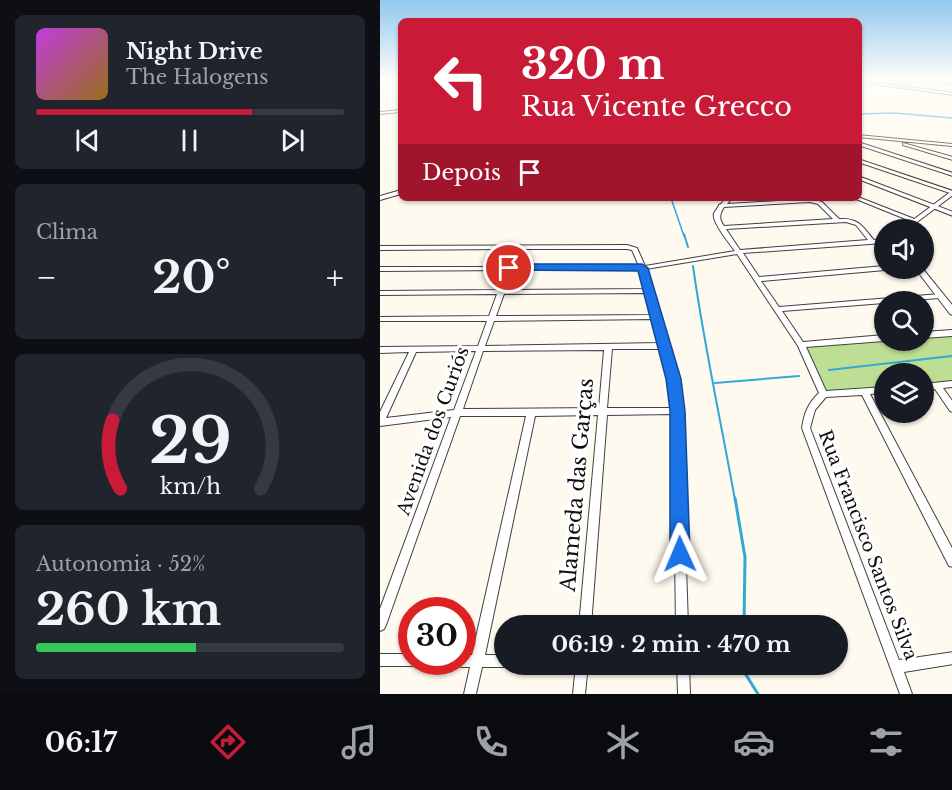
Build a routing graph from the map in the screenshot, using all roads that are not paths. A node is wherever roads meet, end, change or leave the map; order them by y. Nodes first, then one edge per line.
1 (397, 111) edge
2 (380, 113) edge
3 (862, 136) edge
4 (892, 139) junction
5 (862, 144) edge
6 (953, 145) edge
7 (953, 159) edge
8 (862, 161) edge
9 (953, 176) edge
10 (862, 179) edge
11 (398, 193) edge
12 (952, 193) edge
13 (380, 198) edge
14 (862, 200) edge
15 (726, 201) edge
16 (795, 201) edge
17 (813, 201) edge
18 (720, 206) junction
19 (935, 207) junction
20 (953, 214) edge
21 (910, 219) edge
22 (918, 219) edge
23 (838, 220) junction
24 (722, 228) junction
25 (872, 242) joint
26 (380, 248) edge
27 (517, 248) junction
28 (738, 252) junction
29 (509, 268) junction
30 (642, 268) junction
31 (380, 269) edge
32 (874, 269) edge
33 (757, 279) junction
34 (926, 279) edge
35 (501, 291) junction
36 (650, 291) junction
37 (380, 293) edge
38 (940, 297) junction
39 (777, 309) junction
40 (953, 312) edge
41 (657, 317) junction
42 (491, 318) junction
43 (380, 319) edge
44 (953, 333) edge
45 (934, 334) edge
46 (874, 339) edge
47 (801, 345) junction
48 (665, 346) junction
49 (608, 347) junction
50 (481, 348) junction
51 (414, 349) junction
52 (380, 350) edge
53 (953, 384) edge
54 (934, 386) edge
55 (937, 386) junction
56 (874, 391) edge
57 (864, 392) junction
58 (824, 394) junction
59 (953, 409) edge
60 (677, 411) junction
61 (457, 413) junction
62 (603, 413) junction
63 (531, 414) junction
64 (380, 422) edge
65 (953, 562) edge
66 (586, 615) edge
67 (682, 615) edge
68 (380, 625) edge
69 (953, 658) edge
70 (380, 660) edge
71 (398, 660) edge
72 (478, 661) junction
73 (494, 661) edge
74 (896, 667) junction
75 (581, 675) edge
76 (683, 675) edge
77 (470, 694) edge
78 (579, 694) edge
79 (684, 694) edge
80 (906, 694) edge

1 - 2 street
3 - 4 street
4 - 6 street
4 - 7 street
5 - 9 street
8 - 12 street
10 - 19 street
11 - 13 street
12 - 19 street
14 - 21 street
15 - 18 street
16 - 18 street
17 - 23 street
18 - 24 street
19 - 20 street
19 - 22 street
23 - 24 street
23 - 25 street
24 - 28 street
25 - 28 street
26 - 27 street
27 - 29 street, Avenida dos Curiós
27 - 30 street
28 - 30 street
28 - 33 street
29 - 30 street
29 - 31 street
29 - 35 street, Avenida dos Curiós
30 - 36 street
32 - 33 street
33 - 39 street
34 - 38 street
35 - 36 street
35 - 37 street
35 - 42 street, Avenida dos Curiós
36 - 41 street
38 - 39 street
38 - 40 street
39 - 47 street
41 - 42 street
41 - 48 street
42 - 43 street
42 - 50 street, Avenida dos Curiós
44 - 45 street
46 - 47 street
47 - 58 street
48 - 49 street
48 - 60 street
49 - 50 street
49 - 62 street, Alameda das Garças
50 - 51 street
50 - 61 street, Avenida dos Curiós
51 - 52 street
51 - 64 street
53 - 55 street
54 - 55 street
55 - 59 street
56 - 57 street
57 - 58 street
57 - 65 street
58 - 74 street, Rua Francisco Santos Silva
60 - 62 street
60 - 67 street
61 - 63 street
61 - 64 street
61 - 68 street, Avenida dos Curiós
62 - 63 street
62 - 66 street, Alameda das Garças
63 - 72 street
69 - 74 street
70 - 71 street
72 - 73 street
72 - 77 street
74 - 80 street, Rua Francisco Santos Silva
75 - 78 street
76 - 79 street

